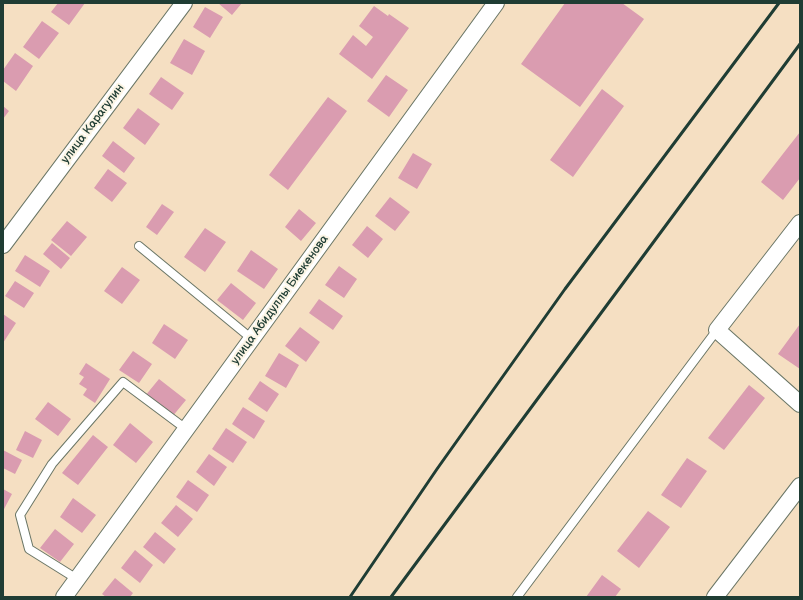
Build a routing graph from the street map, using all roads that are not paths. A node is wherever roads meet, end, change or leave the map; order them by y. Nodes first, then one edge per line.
1 (184, 3) edge
2 (496, 3) edge
3 (800, 223) edge
4 (3, 244) edge
5 (139, 246) dead end
6 (717, 330) junction
7 (252, 338) junction
8 (800, 404) edge
9 (186, 429) junction
10 (800, 486) edge
11 (77, 579) junction
12 (521, 596) edge
13 (64, 597) edge
14 (715, 597) edge

1 - 4 street, улица Карагулин
2 - 7 street, улица Абидуллы Биекенова
3 - 6 street
5 - 7 lane
6 - 8 street
6 - 12 lane
7 - 9 street, улица Абидуллы Биекенова
9 - 11 street, улица Абидуллы Биекенова
9 - 11 lane
10 - 14 street
11 - 13 street, улица Абидуллы Биекенова

